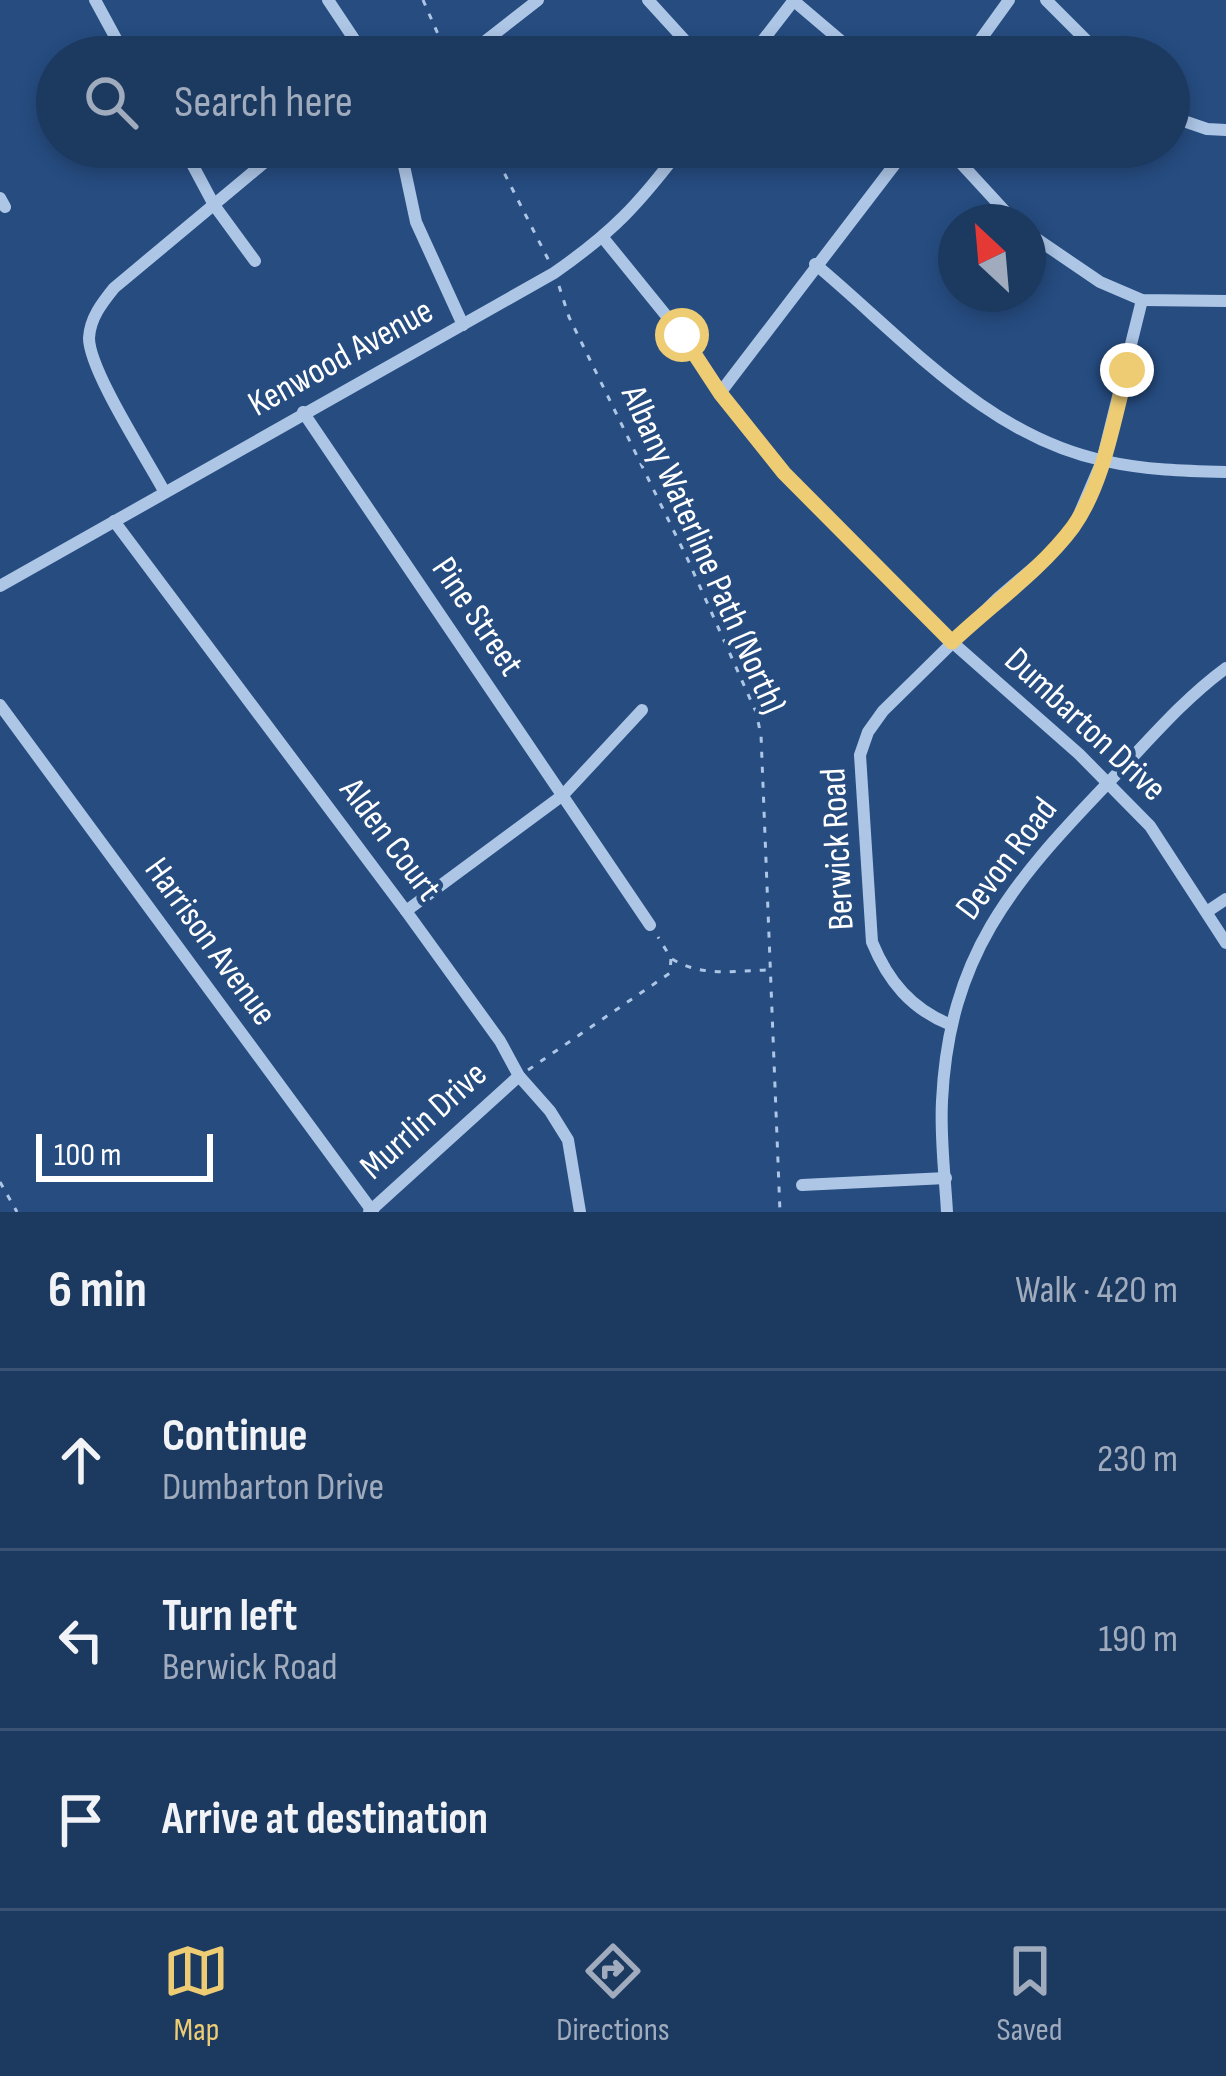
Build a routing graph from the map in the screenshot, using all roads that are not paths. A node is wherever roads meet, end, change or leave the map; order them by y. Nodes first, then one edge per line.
1 (95, 0) edge
2 (328, 0) edge
3 (538, 0) edge
4 (648, 0) edge
5 (794, 0) edge
6 (1009, 0) edge
7 (1046, 0) edge
8 (115, 36) edge
9 (352, 36) edge
10 (492, 36) edge
11 (681, 36) edge
12 (766, 36) edge
13 (836, 36) edge
14 (983, 36) edge
15 (1081, 36) edge
16 (1190, 123) edge
17 (1226, 130) edge
18 (194, 168) edge
19 (259, 168) edge
20 (404, 168) edge
21 (666, 168) edge
22 (891, 168) edge
23 (965, 168) edge
24 (998, 204) edge
25 (214, 205) junction
26 (604, 239) junction
27 (1046, 245) edge
28 (255, 261) dead end
29 (815, 263) junction
30 (1142, 300) junction
31 (1226, 301) edge
32 (463, 325) junction
33 (720, 393) junction
34 (303, 412) junction
35 (1102, 461) junction
36 (1226, 472) edge
37 (164, 491) junction
38 (114, 521) junction
39 (1, 582) edge
40 (952, 642) junction
41 (1226, 668) edge
42 (0, 705) edge
43 (642, 710) dead end
44 (1108, 783) junction
45 (563, 795) junction
46 (1226, 899) edge
47 (406, 910) junction
48 (1208, 911) junction
49 (650, 925) road end
50 (1226, 943) edge
51 (950, 1025) junction
52 (519, 1076) junction
53 (946, 1178) junction
54 (802, 1185) dead end
55 (371, 1211) edge
56 (580, 1212) edge
57 (947, 1212) edge

1 - 8 street
2 - 9 street
3 - 10 street
4 - 11 street
5 - 12 street
5 - 13 street
6 - 14 street
7 - 15 street
16 - 17 street
18 - 25 street
19 - 25 street
20 - 32 street
21 - 26 street, Kenwood Avenue
22 - 29 street
23 - 24 street
25 - 28 street
25 - 37 street
26 - 32 street, Kenwood Avenue
26 - 33 street, Dumbarton Drive
27 - 30 street
29 - 33 street
29 - 35 street
30 - 31 street
30 - 35 street, Berwick Road
32 - 34 street, Kenwood Avenue
33 - 40 street, Dumbarton Drive
34 - 37 street, Kenwood Avenue
34 - 45 street, Pine Street
35 - 36 street
35 - 40 street, Berwick Road
37 - 38 street, Kenwood Avenue
38 - 39 street, Kenwood Avenue
38 - 47 street, Alden Court
40 - 44 street, Dumbarton Drive
40 - 51 street, Berwick Road
41 - 44 street, Devon Road
42 - 55 street, Harrison Avenue
43 - 45 street
44 - 48 street, Dumbarton Drive
44 - 51 street, Devon Road
45 - 47 street
45 - 49 street, Pine Street
46 - 48 street
47 - 52 street, Alden Court
48 - 50 street, Dumbarton Drive
51 - 53 street, Devon Road
52 - 55 street, Murrlin Drive
52 - 56 street, Alden Court
53 - 54 street
53 - 57 street, Devon Road

